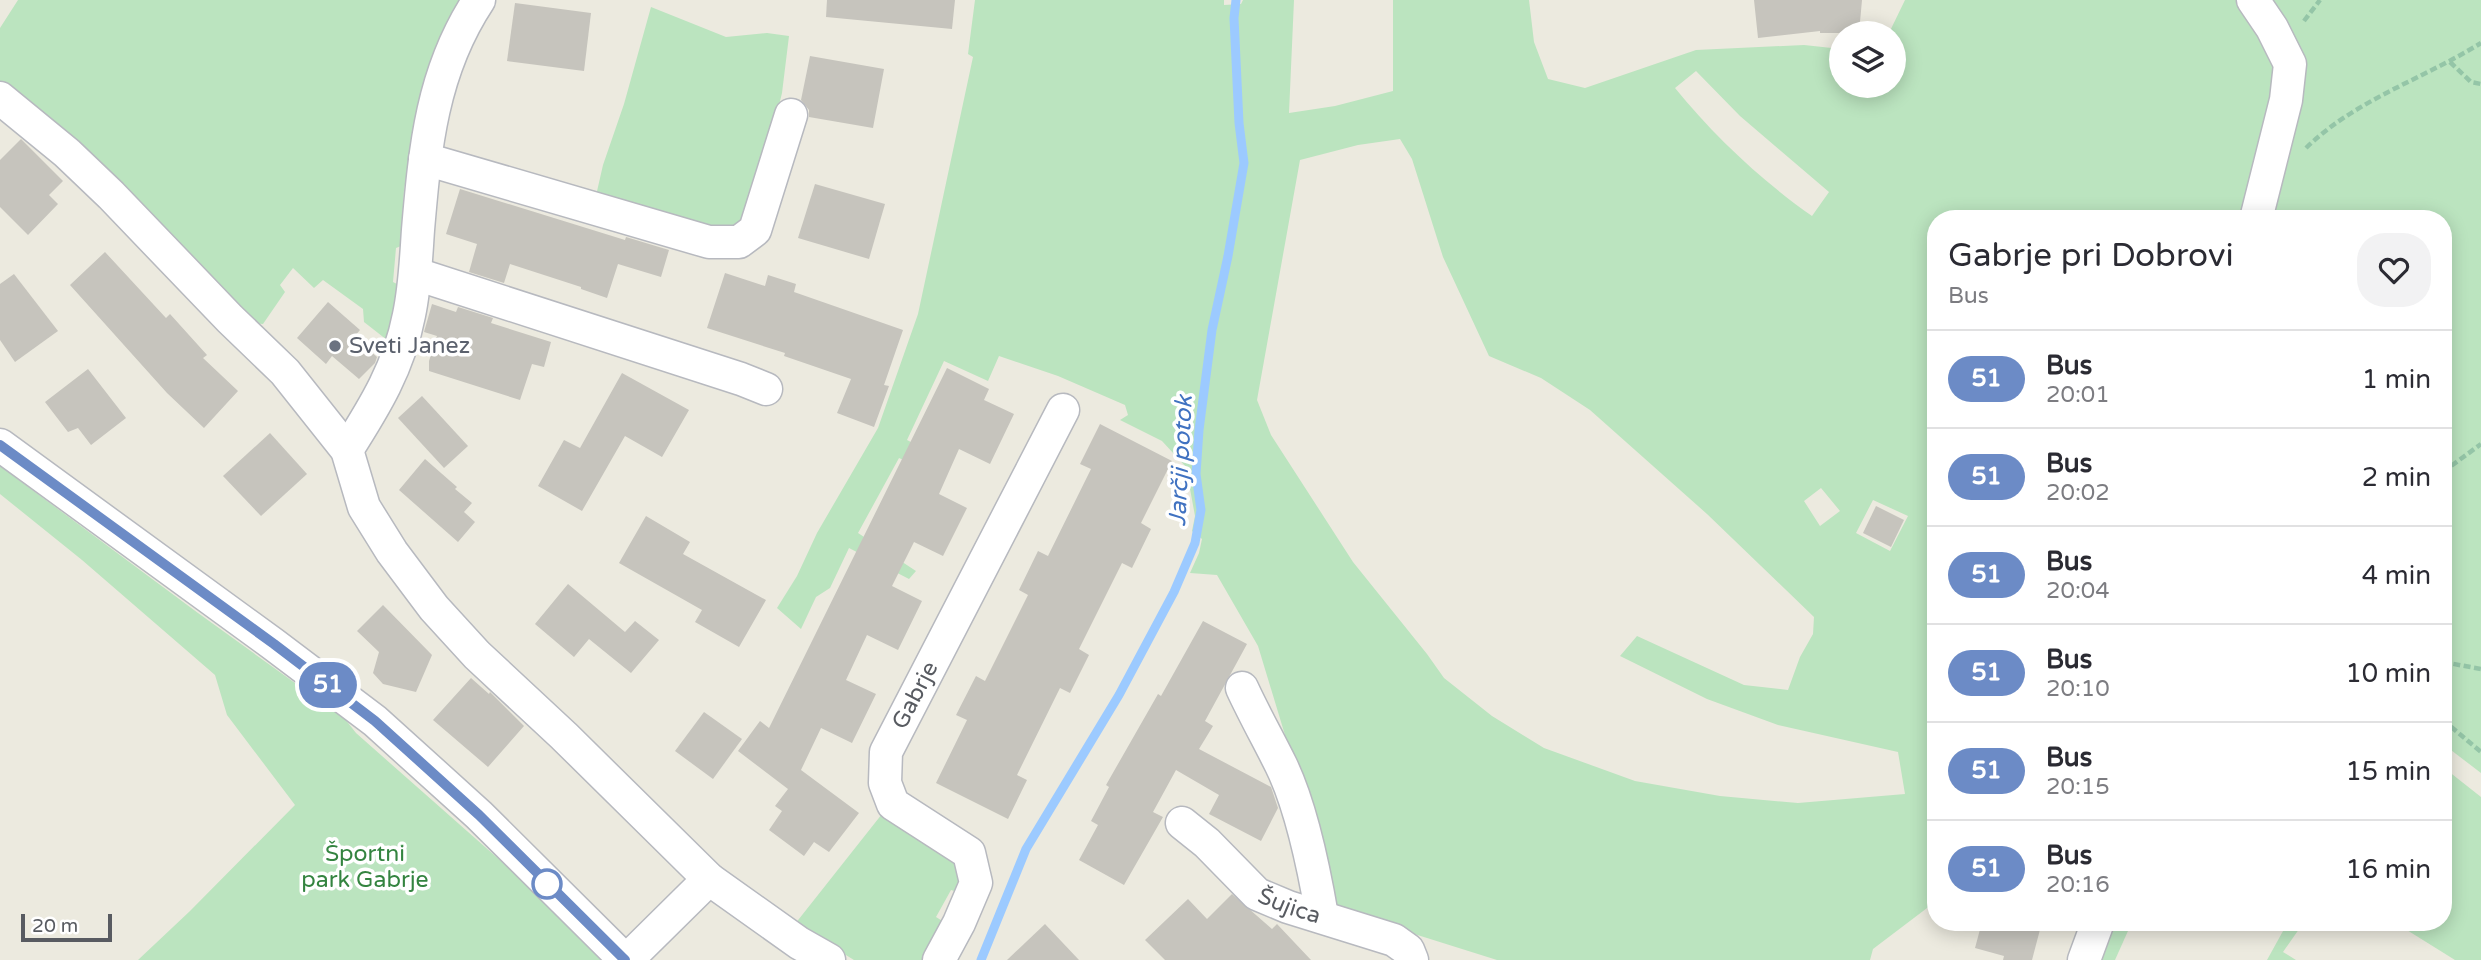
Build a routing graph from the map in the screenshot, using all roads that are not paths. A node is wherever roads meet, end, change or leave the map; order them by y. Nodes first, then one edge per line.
1 (479, 0) edge
2 (2253, 0) edge
3 (0, 98) edge
4 (792, 115) dead end
5 (425, 159) junction
6 (2258, 210) edge
7 (416, 274) junction
8 (766, 389) dead end
9 (1063, 410) dead end
10 (0, 445) edge
11 (347, 450) junction
12 (1242, 688) dead end
13 (1182, 823) dead end
14 (709, 879) junction
15 (1322, 916) junction
16 (2095, 931) edge
17 (626, 960) edge
18 (829, 960) edge
19 (939, 960) edge
20 (1412, 960) edge
21 (2084, 960) edge

1 - 5 street
2 - 6 street
3 - 11 street
4 - 5 street
5 - 7 street
7 - 8 street
7 - 11 street
9 - 19 street, Gabrje
10 - 17 street
11 - 14 street
12 - 15 street
13 - 15 street, Šujica
14 - 17 street
14 - 18 street
15 - 20 street, Šujica
16 - 21 street

